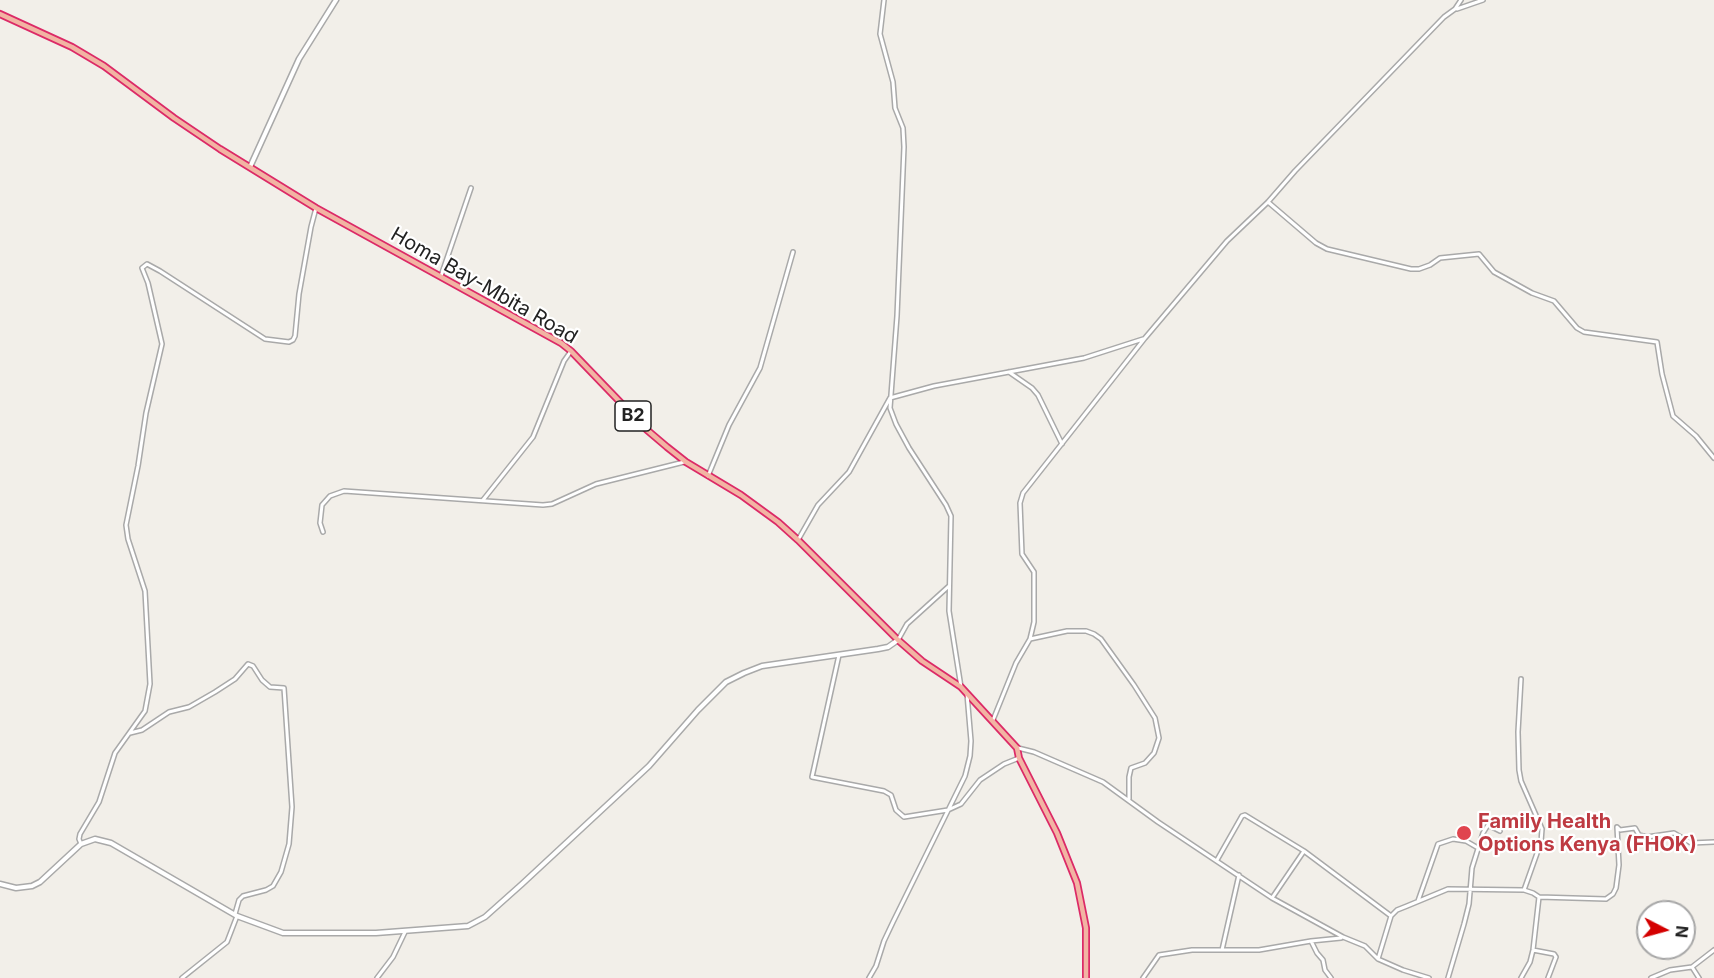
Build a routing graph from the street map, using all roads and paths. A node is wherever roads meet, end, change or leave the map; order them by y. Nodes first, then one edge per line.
1 (336, 0) edge
2 (884, 0) edge
3 (1461, 0) edge
4 (1483, 0) edge
5 (1455, 9) junction
6 (0, 14) edge
7 (250, 167) junction
8 (471, 188) dead end
9 (1268, 202) junction
10 (316, 208) junction
11 (793, 252) dead end
12 (441, 276) junction
13 (1145, 338) junction
14 (571, 351) junction
15 (1009, 372) junction
16 (890, 398) junction
17 (1062, 444) junction
18 (1714, 458) edge
19 (686, 462) junction
20 (708, 476) junction
21 (483, 501) junction
22 (323, 532) dead end
23 (798, 540) junction
24 (949, 586) junction
25 (1030, 639) junction
26 (898, 640) junction
27 (839, 655) junction
28 (1521, 679) dead end
29 (961, 687) junction
30 (967, 694) junction
31 (993, 720) junction
32 (128, 734) junction
33 (1017, 748) junction
34 (1019, 758) junction
35 (1129, 799) junction
36 (948, 810) junction
37 (1500, 831) dead end
38 (1714, 842) edge
39 (81, 844) junction
40 (1478, 848) junction
41 (1304, 851) junction
42 (1216, 860) junction
43 (1239, 875) junction
44 (0, 884) edge
45 (1470, 889) junction
46 (1524, 890) junction
47 (1539, 897) junction
48 (1272, 898) junction
49 (1418, 901) junction
50 (236, 916) junction
51 (1391, 916) junction
52 (405, 932) junction
53 (1342, 937) junction
54 (1311, 941) junction
55 (1222, 950) junction
56 (1533, 950) junction
57 (1714, 950) edge
58 (1378, 959) junction
59 (1692, 967) junction
60 (183, 978) edge
61 (377, 978) edge
62 (869, 978) edge
63 (1086, 978) edge
64 (1143, 978) edge
65 (1331, 978) edge
66 (1429, 978) edge
67 (1448, 978) edge
68 (1521, 978) edge
69 (1548, 978) edge
70 (1651, 978) edge
71 (1699, 978) edge

1 - 7 street
2 - 16 street
3 - 5 street
4 - 5 street
5 - 9 street
6 - 7 highway, Homa Bay-Mbita Road / B2
7 - 10 highway, Homa Bay-Mbita Road / B2
8 - 12 street
9 - 13 street
9 - 18 street
10 - 12 highway, Homa Bay-Mbita Road / B2
10 - 32 street
11 - 20 street
12 - 14 highway, Homa Bay-Mbita Road / B2
13 - 15 street
13 - 17 street
14 - 19 highway, Homa Bay-Mbita Road / B2
14 - 21 street
15 - 16 street
15 - 17 street
16 - 23 street
16 - 24 street
17 - 25 street
19 - 20 highway, Homa Bay-Mbita Road / B2
19 - 21 street
20 - 23 highway, Homa Bay-Mbita Road / B2
21 - 22 street
23 - 26 highway, Homa Bay-Mbita Road / B2
24 - 26 street
24 - 29 street
25 - 31 street
25 - 35 street
26 - 27 street
26 - 29 highway, Homa Bay-Mbita Road / B2
27 - 36 street
27 - 52 street
28 - 46 street
29 - 30 highway, Homa Bay-Mbita Road / B2
30 - 31 highway, Homa Bay-Mbita Road / B2
30 - 36 street
31 - 33 highway, Homa Bay-Mbita Road / B2
32 - 39 street
32 - 50 street
33 - 34 highway, Homa Bay-Mbita Road / B2
33 - 35 street
34 - 36 street
34 - 63 highway, Homa Bay-Mbita Road / B2
35 - 42 street
36 - 62 street
37 - 40 street
38 - 47 street
39 - 44 street
39 - 50 street
40 - 45 street
40 - 49 street
41 - 42 street
41 - 48 street
41 - 51 street
42 - 43 street
43 - 48 street
43 - 55 street
45 - 46 street
45 - 49 street
45 - 67 street
46 - 47 street
47 - 56 street
48 - 53 street
49 - 51 street
50 - 52 street
50 - 60 street
51 - 58 street
52 - 61 street
53 - 54 street
53 - 58 street
54 - 55 street
54 - 65 street
55 - 64 street
56 - 68 street
56 - 69 street
57 - 59 street
58 - 66 street
59 - 70 street
59 - 71 street

